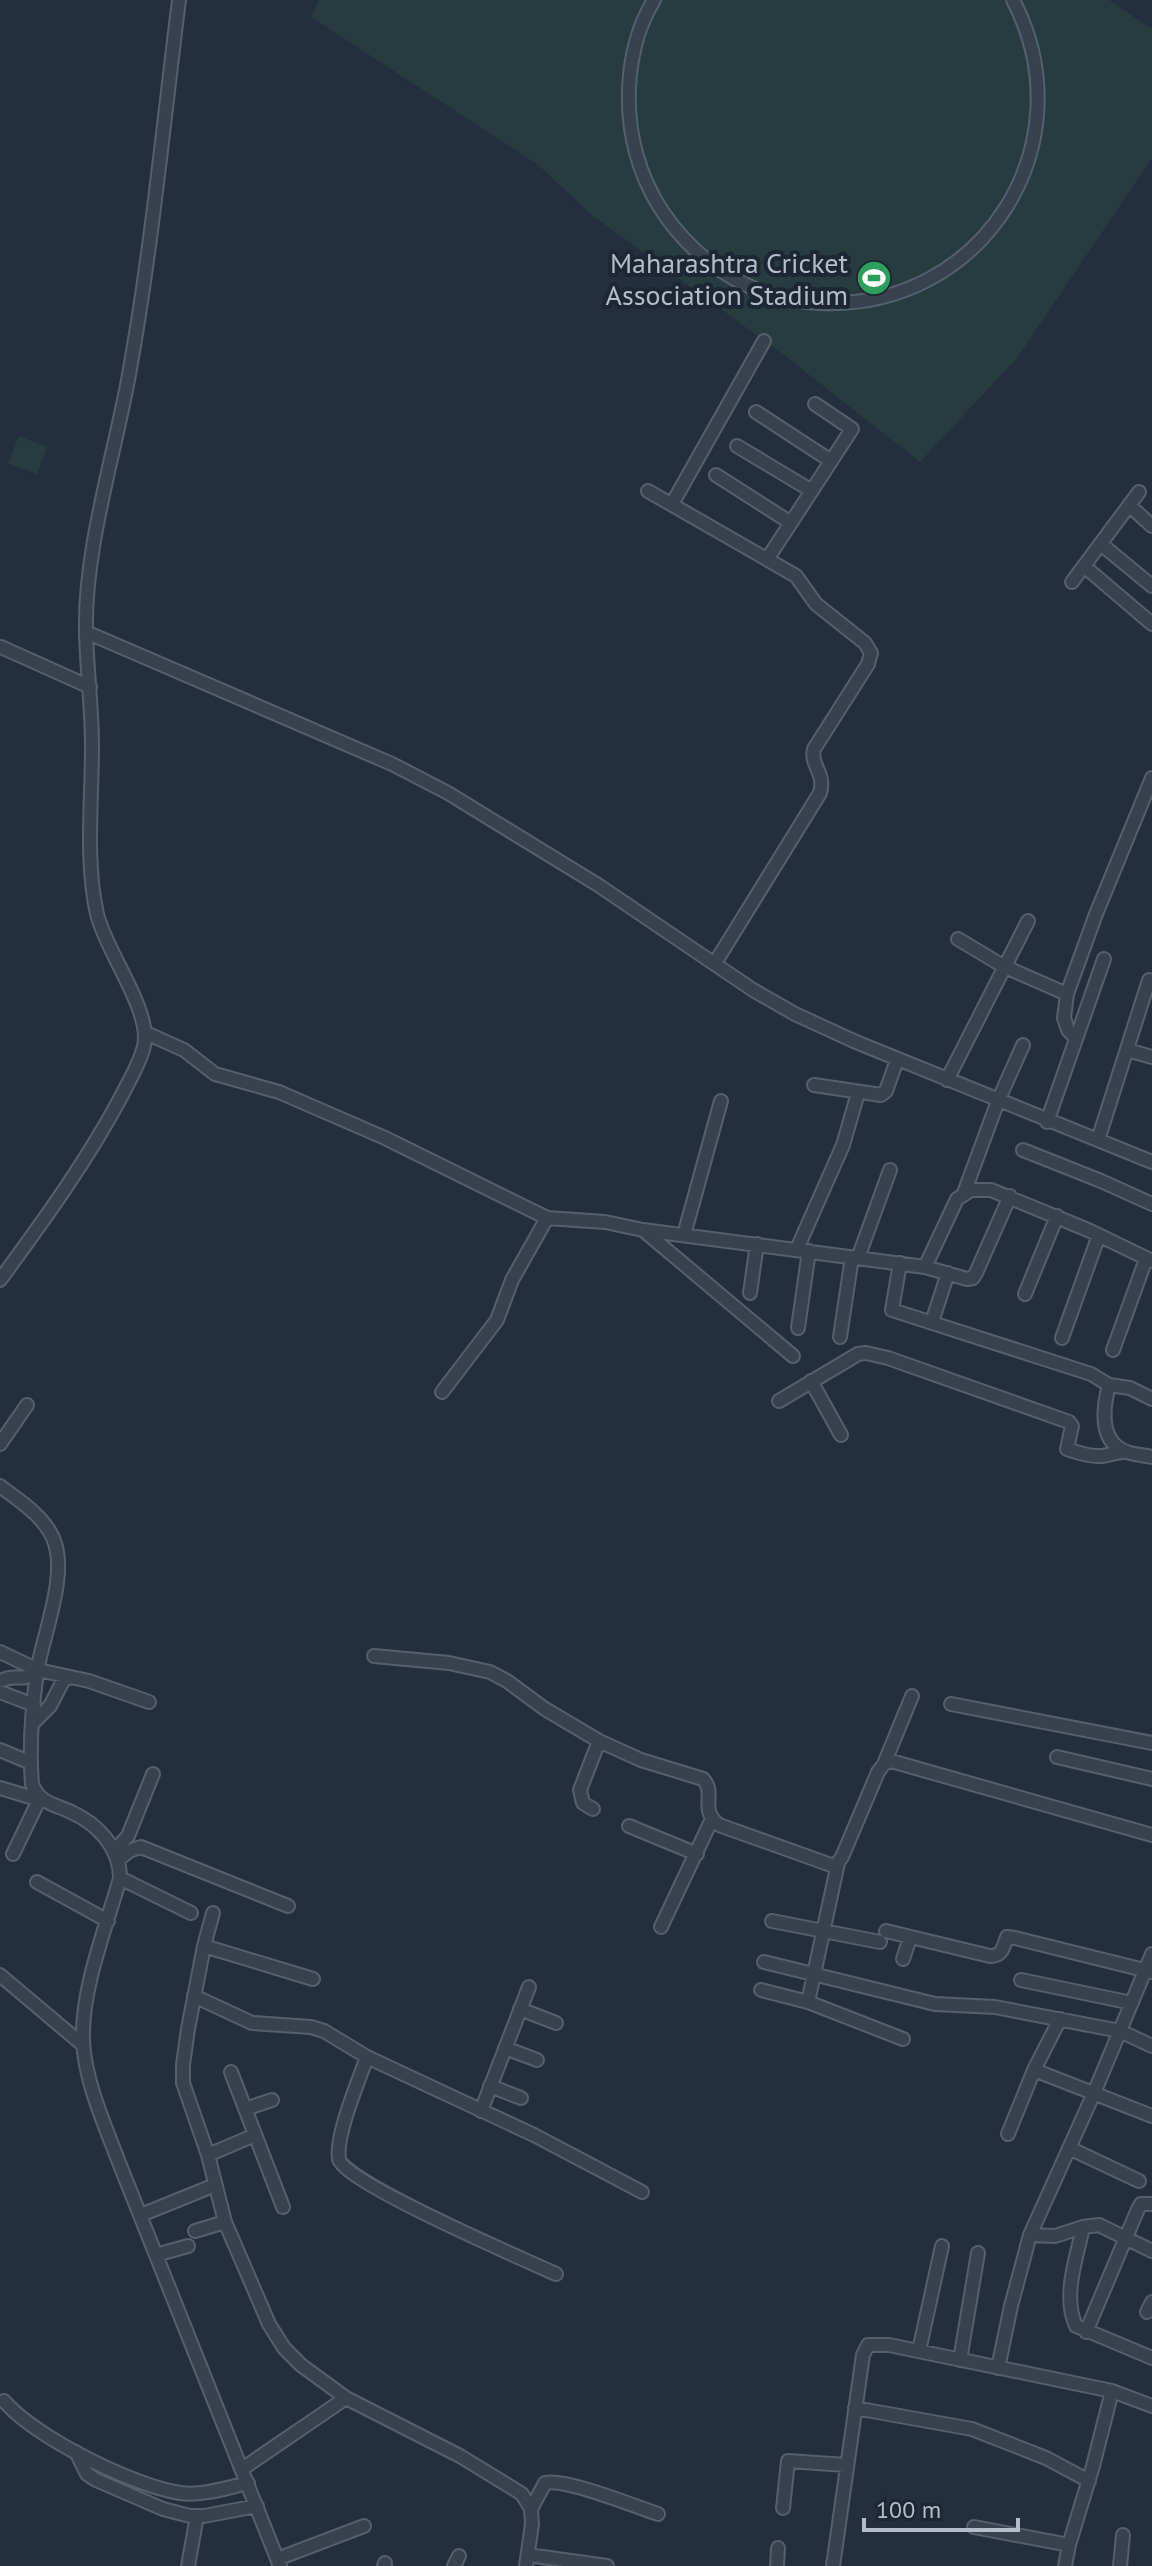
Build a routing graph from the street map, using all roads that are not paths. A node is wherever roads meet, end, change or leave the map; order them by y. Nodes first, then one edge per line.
1 (179, 0) edge
2 (654, 0) edge
3 (1013, 0) edge
4 (764, 341) dead end
5 (815, 404) dead end
6 (756, 412) dead end
7 (737, 446) dead end
8 (831, 461) junction
9 (716, 475) dead end
10 (648, 491) dead end
11 (812, 491) junction
12 (1139, 492) dead end
13 (672, 504) junction
14 (1129, 505) junction
15 (791, 523) junction
16 (1152, 526) edge
17 (1101, 544) junction
18 (768, 558) junction
19 (1084, 566) junction
20 (1072, 582) dead end
21 (1152, 586) edge
22 (1152, 624) edge
23 (86, 632) junction
24 (1, 647) edge
25 (90, 687) junction
26 (1152, 778) edge
27 (1028, 921) dead end
28 (958, 939) dead end
29 (1104, 959) dead end
30 (715, 963) junction
31 (1003, 966) junction
32 (1149, 980) dead end
33 (1067, 994) junction
34 (146, 1033) junction
35 (1076, 1038) junction
36 (1023, 1045) dead end
37 (1127, 1050) junction
38 (1152, 1057) edge
39 (897, 1060) junction
40 (947, 1080) junction
41 (814, 1085) dead end
42 (858, 1093) junction
43 (721, 1101) dead end
44 (998, 1101) junction
45 (1047, 1122) junction
46 (1098, 1140) junction
47 (1023, 1150) dead end
48 (1152, 1162) edge
49 (890, 1170) dead end
50 (964, 1193) junction
51 (1010, 1196) junction
52 (1152, 1204) edge
53 (1057, 1216) junction
54 (547, 1218) junction
55 (643, 1230) junction
56 (684, 1235) junction
57 (1099, 1235) junction
58 (757, 1244) junction
59 (803, 1250) junction
60 (855, 1257) junction
61 (1149, 1260) edge
62 (900, 1263) junction
63 (925, 1267) junction
64 (948, 1273) junction
65 (0, 1280) edge
66 (750, 1293) dead end
67 (1025, 1294) dead end
68 (932, 1322) junction
69 (798, 1328) dead end
70 (840, 1337) dead end
71 (1062, 1338) dead end
72 (1113, 1350) dead end
73 (793, 1356) dead end
74 (811, 1381) junction
75 (1109, 1385) junction
76 (442, 1392) dead end
77 (1152, 1399) edge
78 (779, 1401) dead end
79 (27, 1405) dead end
80 (841, 1435) dead end
81 (0, 1444) edge
82 (1126, 1452) junction
83 (1152, 1457) edge
84 (0, 1486) edge
85 (0, 1652) edge
86 (374, 1656) dead end
87 (38, 1670) junction
88 (69, 1677) junction
89 (1, 1686) edge
90 (912, 1696) dead end
91 (149, 1702) dead end
92 (951, 1704) dead end
93 (34, 1705) junction
94 (33, 1723) junction
95 (599, 1741) junction
96 (1152, 1743) edge
97 (0, 1750) edge
98 (1057, 1757) dead end
99 (31, 1763) junction
100 (884, 1764) junction
101 (153, 1774) dead end
102 (1152, 1779) edge
103 (0, 1788) edge
104 (41, 1801) junction
105 (593, 1809) dead end
106 (712, 1819) junction
107 (629, 1826) dead end
108 (1152, 1835) edge
109 (13, 1854) dead end
110 (697, 1854) junction
111 (117, 1855) junction
112 (838, 1863) junction
113 (120, 1878) junction
114 (37, 1882) dead end
115 (288, 1906) dead end
116 (191, 1913) dead end
117 (213, 1913) dead end
118 (108, 1921) junction
119 (772, 1921) dead end
120 (661, 1927) dead end
121 (823, 1931) junction
122 (910, 1938) junction
123 (204, 1946) junction
124 (1152, 1954) edge
125 (903, 1959) dead end
126 (764, 1962) dead end
127 (1149, 1971) edge
128 (814, 1974) junction
129 (0, 1975) edge
130 (313, 1979) dead end
131 (1021, 1980) dead end
132 (529, 1987) dead end
133 (761, 1990) dead end
134 (194, 1996) junction
135 (808, 2002) junction
136 (1132, 2003) junction
137 (520, 2009) junction
138 (1060, 2019) junction
139 (556, 2023) dead end
140 (1120, 2031) junction
141 (903, 2039) dead end
142 (83, 2045) junction
143 (1152, 2046) edge
144 (505, 2048) junction
145 (367, 2057) junction
146 (537, 2060) dead end
147 (1034, 2070) junction
148 (231, 2072) dead end
149 (490, 2086) junction
150 (1094, 2093) junction
151 (521, 2098) dead end
152 (272, 2100) dead end
153 (245, 2109) junction
154 (481, 2111) junction
155 (1152, 2116) edge
156 (1008, 2134) dead end
157 (255, 2135) junction
158 (1069, 2148) junction
159 (208, 2155) junction
160 (1139, 2181) dead end
161 (215, 2185) junction
162 (642, 2192) dead end
163 (1152, 2204) edge
164 (283, 2207) dead end
165 (141, 2215) junction
166 (225, 2222) junction
167 (1083, 2227) junction
168 (195, 2231) dead end
169 (1030, 2235) junction
170 (1127, 2237) junction
171 (188, 2246) dead end
172 (942, 2246) dead end
173 (1152, 2251) edge
174 (978, 2253) dead end
175 (156, 2255) junction
176 (556, 2274) dead end
177 (1086, 2332) junction
178 (919, 2351) junction
179 (1152, 2358) edge
180 (960, 2360) junction
181 (998, 2368) junction
182 (1112, 2391) junction
183 (346, 2398) junction
184 (4, 2401) dead end
185 (1152, 2406) edge
186 (855, 2408) junction
187 (76, 2452) junction
188 (846, 2465) junction
189 (242, 2469) junction
190 (1089, 2481) junction
191 (248, 2483) junction
192 (257, 2506) junction
193 (783, 2508) dead end
194 (531, 2509) junction
195 (658, 2514) dead end
196 (197, 2516) junction
197 (364, 2526) dead end
198 (974, 2527) dead end
199 (1123, 2535) dead end
200 (1069, 2545) junction
201 (778, 2548) dead end
202 (527, 2560) edge
203 (278, 2562) edge
204 (188, 2566) edge
205 (607, 2566) edge
206 (777, 2566) edge
207 (833, 2566) edge
208 (1065, 2566) edge
209 (1120, 2566) edge

1 - 23 street
2 - 3 street
4 - 13 street
5 - 8 street
6 - 8 street
7 - 11 street
8 - 11 street
9 - 15 street
10 - 13 street
11 - 15 street
12 - 14 street
13 - 18 street
14 - 16 street
14 - 17 street
15 - 18 street
17 - 19 street
17 - 21 street
18 - 30 street
19 - 20 street
19 - 22 street
23 - 25 street
23 - 30 street
24 - 25 street
25 - 34 street
26 - 33 street
27 - 31 street
28 - 31 street
29 - 35 street
30 - 39 street
31 - 33 street
31 - 40 street
32 - 37 street
33 - 35 street
34 - 54 street
34 - 65 street
35 - 45 street
36 - 44 street
37 - 38 street
37 - 46 street
39 - 40 street
39 - 42 street
40 - 44 street
41 - 42 street
42 - 59 street
43 - 56 street
44 - 45 street
44 - 50 street
45 - 46 street
46 - 48 street
47 - 52 street
49 - 60 street
50 - 51 street
50 - 63 street
51 - 53 street
51 - 64 street
53 - 57 street
53 - 67 street
54 - 55 street
54 - 76 street
55 - 56 street
55 - 73 street
56 - 58 street
57 - 61 street
57 - 71 street
58 - 59 street
58 - 66 street
59 - 60 street
59 - 69 street
60 - 62 street
60 - 70 street
61 - 72 street
62 - 63 street
62 - 68 street
63 - 64 street
64 - 68 street
68 - 75 street
74 - 78 street
74 - 80 street
74 - 82 street
75 - 77 street
75 - 82 street
79 - 81 street
82 - 83 street
84 - 87 street
85 - 87 street
86 - 95 street
87 - 88 street
87 - 89 street
87 - 93 street
88 - 91 street
88 - 94 street
89 - 93 street
90 - 100 street
92 - 96 street
93 - 94 street
94 - 99 street
95 - 105 street
95 - 106 street
97 - 99 street
98 - 102 street
99 - 104 street
100 - 108 street
100 - 112 street
101 - 111 street
103 - 104 street
104 - 109 street
104 - 111 street
106 - 110 street
106 - 112 street
107 - 110 street
110 - 120 street
111 - 113 street
111 - 115 street
112 - 121 street
113 - 116 street
113 - 118 street
114 - 118 street
117 - 123 street
118 - 142 street
119 - 121 street
121 - 122 street
121 - 128 street
122 - 125 street
122 - 127 street
123 - 130 street
123 - 134 street
124 - 127 street
126 - 128 street
127 - 136 street
128 - 135 street
128 - 138 street
129 - 142 street
131 - 136 street
132 - 137 street
133 - 135 street
134 - 145 street
134 - 159 street
135 - 141 street
136 - 140 street
137 - 139 street
137 - 144 street
138 - 140 street
138 - 147 street
140 - 143 street
140 - 150 street
142 - 165 street
144 - 146 street
144 - 149 street
145 - 154 street
145 - 176 street
147 - 150 street
147 - 156 street
148 - 153 street
149 - 151 street
149 - 154 street
150 - 155 street
150 - 158 street
152 - 153 street
153 - 157 street
154 - 162 street
157 - 159 street
157 - 164 street
158 - 160 street
158 - 169 street
159 - 161 street
161 - 165 street
161 - 166 street
163 - 170 street
165 - 175 street
166 - 168 street
166 - 183 street
167 - 169 street
167 - 170 street
167 - 177 street
169 - 181 street
170 - 173 street
170 - 177 street
171 - 175 street
172 - 178 street
174 - 180 street
175 - 189 street
177 - 179 street
178 - 180 street
178 - 186 street
180 - 181 street
181 - 182 street
182 - 185 street
182 - 190 street
183 - 189 street
183 - 194 street
184 - 187 street
186 - 188 street
186 - 190 street
187 - 191 street
187 - 196 street
188 - 193 street
188 - 207 street
189 - 191 street
190 - 200 street
191 - 192 street
192 - 196 street
192 - 203 street
194 - 195 street
194 - 202 street
196 - 204 street
197 - 203 street
198 - 200 street
199 - 209 street
200 - 208 street
201 - 206 street
202 - 205 street

